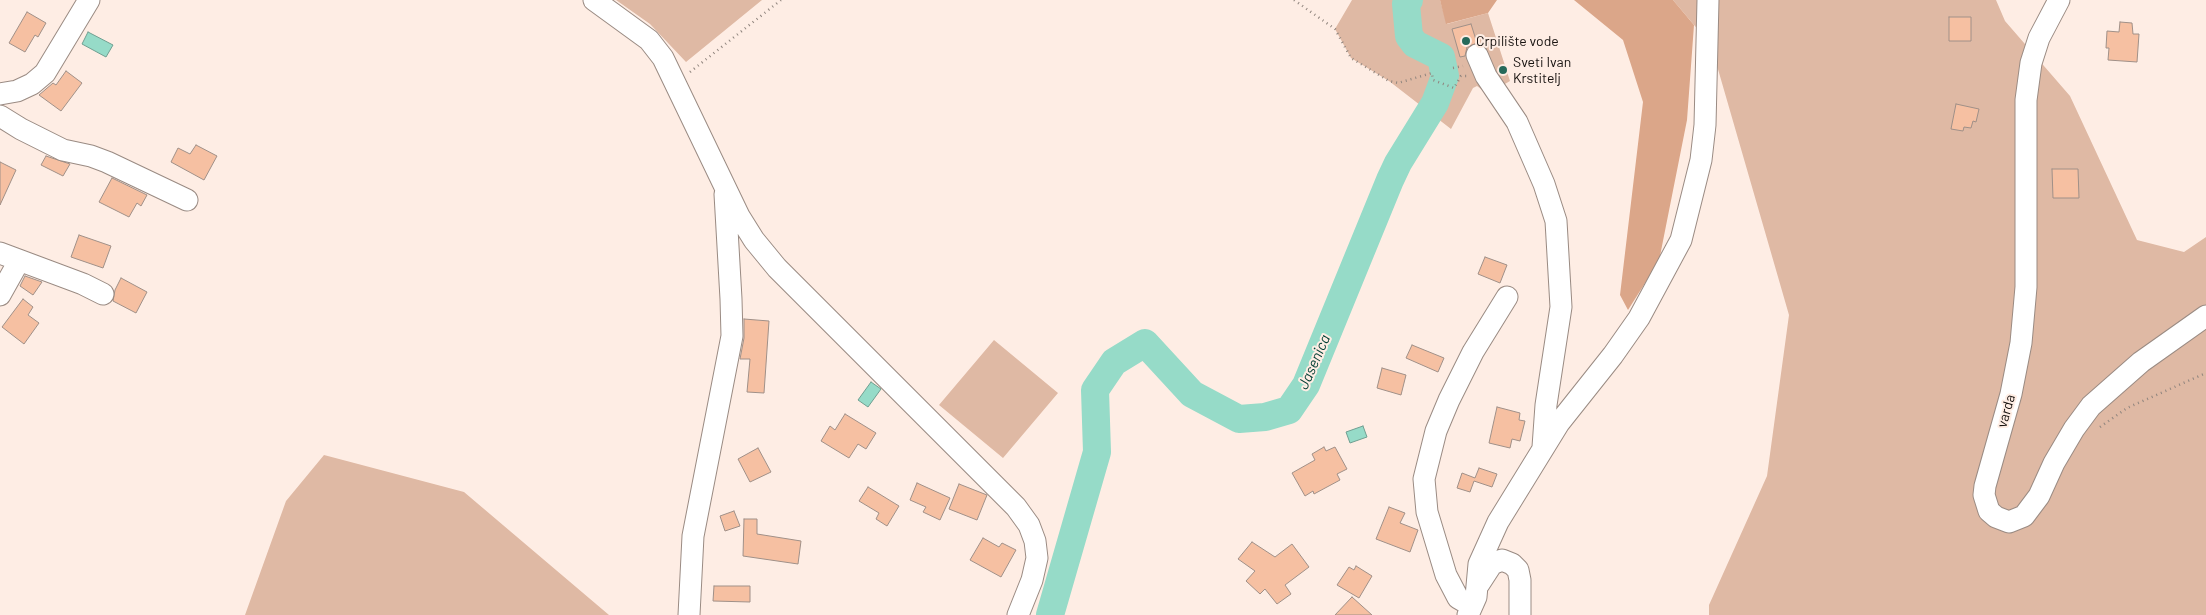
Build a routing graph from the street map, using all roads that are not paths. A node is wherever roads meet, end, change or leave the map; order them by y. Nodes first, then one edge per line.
1 (89, 0) edge
2 (594, 0) edge
3 (1708, 0) edge
4 (2059, 0) edge
5 (1477, 55) dead end
6 (0, 94) edge
7 (0, 116) edge
8 (724, 185) junction
9 (187, 200) dead end
10 (0, 253) edge
11 (19, 261) junction
12 (103, 294) dead end
13 (0, 295) edge
14 (1508, 297) dead end
15 (2206, 316) edge
16 (1543, 447) junction
17 (1472, 603) edge
18 (688, 615) edge
19 (1018, 615) edge
20 (1520, 615) edge

1 - 6 street
2 - 8 street
3 - 16 street
4 - 15 street, varda
5 - 16 street
7 - 9 street
8 - 18 street
8 - 19 street
10 - 11 street
11 - 12 street
11 - 13 street
14 - 17 street
16 - 17 street
17 - 20 street

